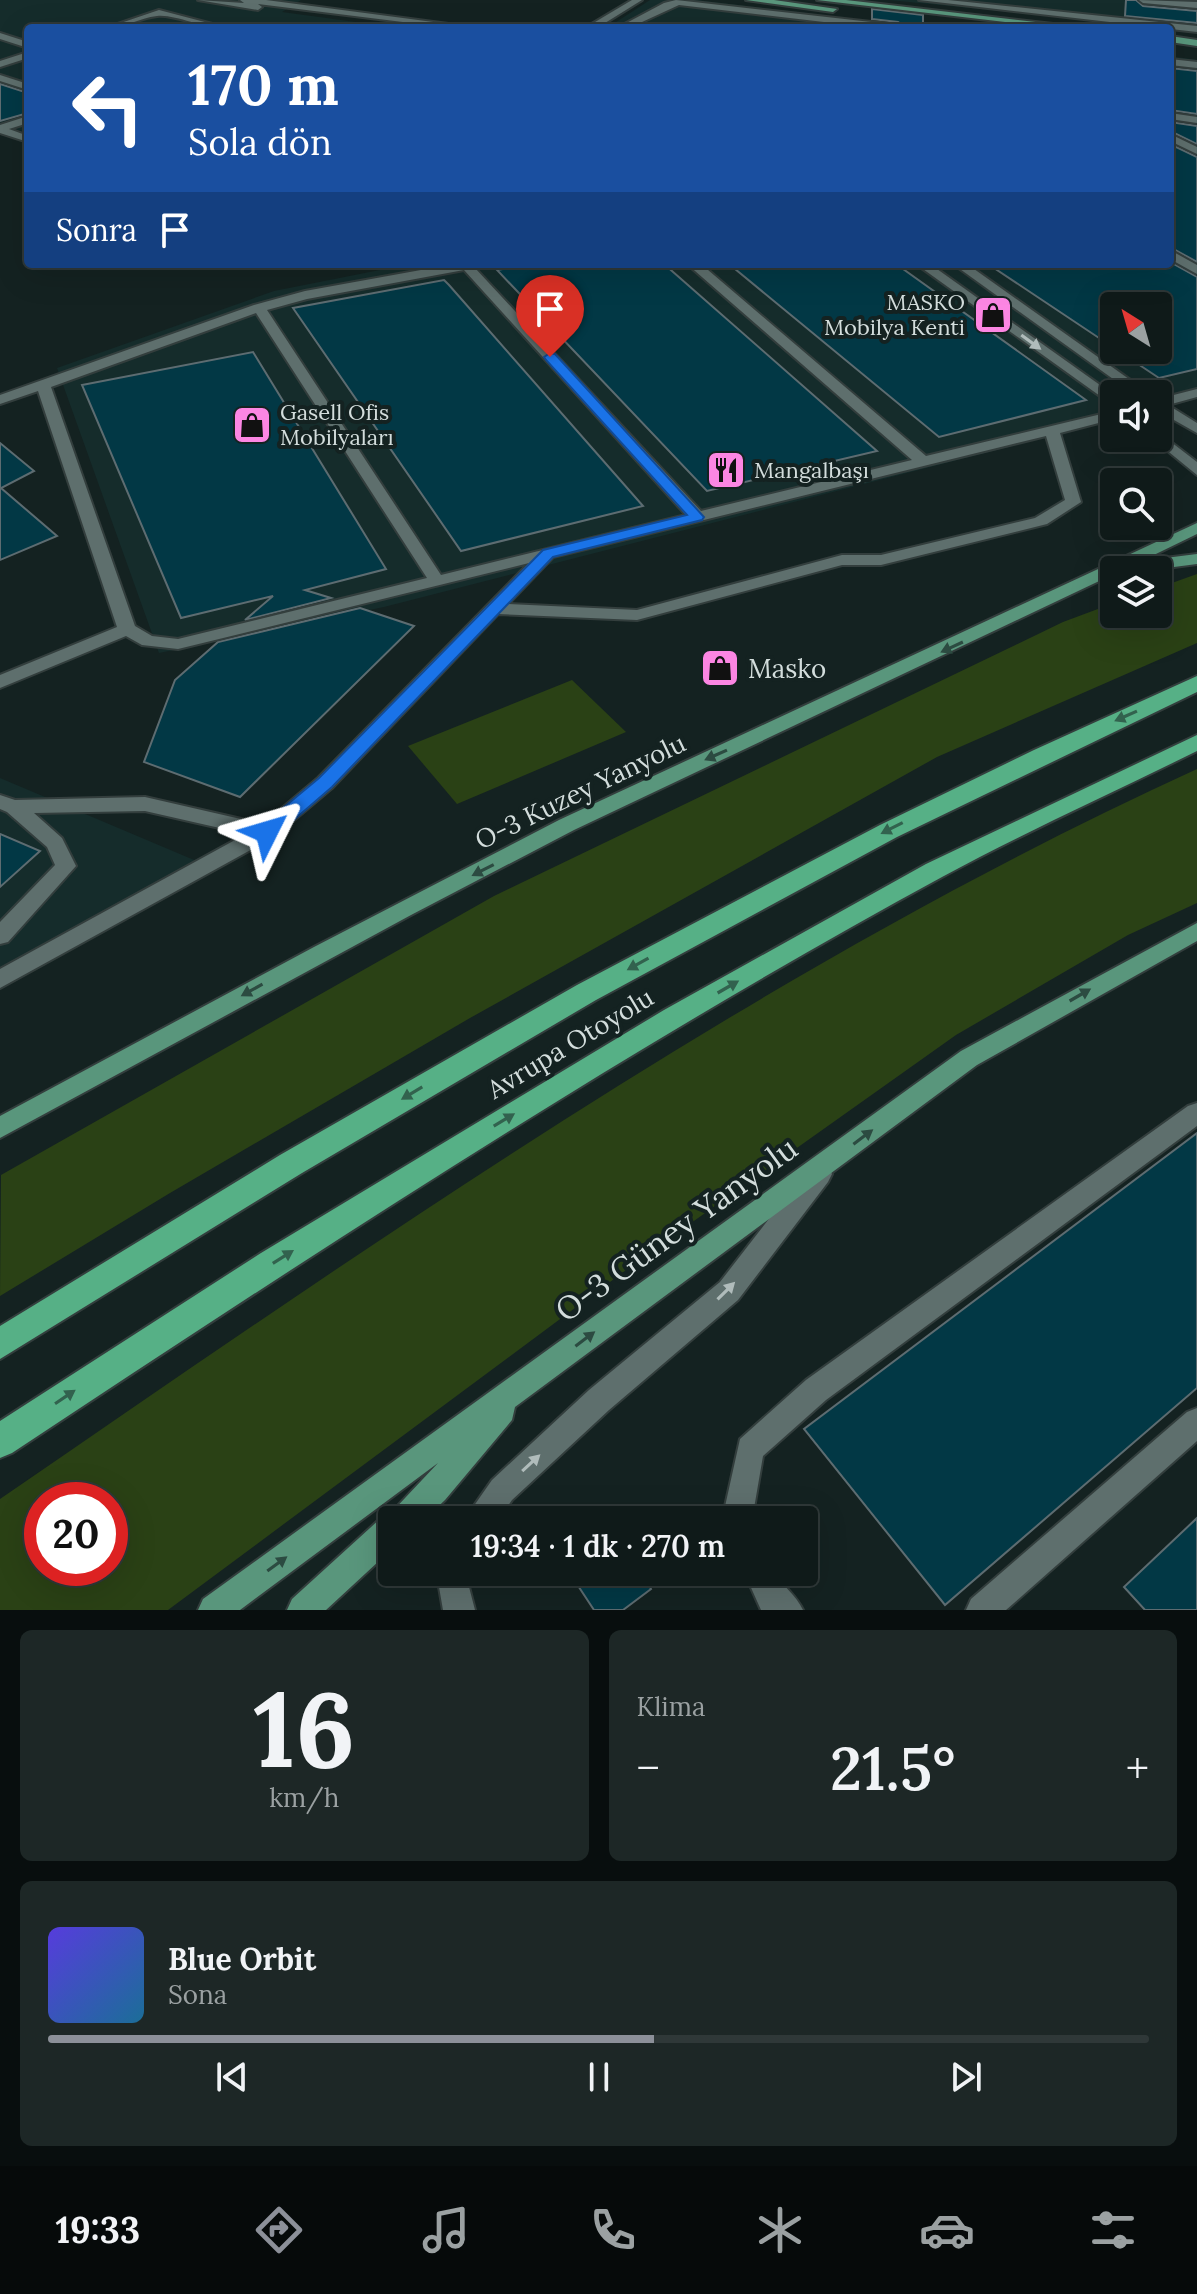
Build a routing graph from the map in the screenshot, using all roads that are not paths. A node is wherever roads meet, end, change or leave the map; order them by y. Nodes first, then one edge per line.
1 (202, 0) edge
2 (244, 0) edge
3 (300, 0) edge
4 (638, 0) edge
5 (750, 0) edge
6 (821, 0) edge
7 (923, 0) edge
8 (1028, 0) edge
9 (1143, 0) edge
10 (290, 5) junction
11 (1197, 5) edge
12 (1023, 10) junction
13 (124, 24) edge
14 (202, 24) edge
15 (385, 24) edge
16 (442, 24) edge
17 (597, 24) edge
18 (630, 24) edge
19 (864, 24) edge
20 (964, 24) edge
21 (1046, 24) edge
22 (1151, 24) edge
23 (1174, 26) edge
24 (1197, 29) edge
25 (0, 36) edge
26 (1174, 40) edge
27 (1197, 43) edge
28 (24, 44) edge
29 (1174, 49) edge
30 (1197, 52) edge
31 (24, 56) edge
32 (1174, 62) edge
33 (0, 64) edge
34 (1197, 65) edge
35 (0, 78) edge
36 (24, 86) edge
37 (1174, 117) edge
38 (1197, 120) edge
39 (24, 121) edge
40 (0, 130) edge
41 (1197, 132) edge
42 (1174, 136) edge
43 (24, 138) edge
44 (1174, 139) edge
45 (1197, 151) edge
46 (1174, 256) edge
47 (448, 268) edge
48 (473, 268) edge
49 (698, 268) edge
50 (928, 268) edge
51 (965, 268) edge
52 (1197, 270) edge
53 (259, 308) junction
54 (1123, 380) edge
55 (43, 385) junction
56 (1100, 392) edge
57 (1197, 393) edge
58 (0, 400) edge
59 (1172, 400) edge
60 (1172, 413) edge
61 (1100, 418) edge
62 (1197, 429) edge
63 (1052, 430) junction
64 (1172, 448) edge
65 (923, 462) junction
66 (1197, 470) edge
67 (697, 517) junction
68 (1197, 528) edge
69 (548, 553) junction
70 (1197, 559) edge
71 (1172, 562) edge
72 (437, 581) junction
73 (1100, 588) edge
74 (492, 609) junction
75 (1023, 614) junction
76 (127, 629) junction
77 (0, 682) edge
78 (1197, 683) edge
79 (1197, 742) edge
80 (7, 804) edge
81 (267, 832) junction
82 (1197, 931) edge
83 (0, 936) edge
84 (0, 979) edge
85 (1197, 1113) edge
86 (0, 1128) edge
87 (827, 1164) junction
88 (0, 1344) edge
89 (523, 1386) junction
90 (1197, 1422) edge
91 (0, 1441) edge
92 (417, 1506) edge
93 (490, 1506) edge
94 (740, 1506) edge
95 (378, 1542) edge
96 (454, 1586) edge
97 (766, 1586) edge
98 (214, 1610) edge
99 (303, 1610) edge
100 (459, 1610) edge
101 (787, 1610) edge
102 (982, 1610) edge

1 - 15 street
2 - 10 street
3 - 10 street
4 - 17 street
5 - 20 main road
6 - 21 main road
7 - 12 street
8 - 12 street
9 - 11 street
10 - 16 street
12 - 22 street
13 - 14 street
18 - 19 street
23 - 24 street
25 - 28 street
26 - 27 main road
29 - 30 main road
31 - 33 street
32 - 34 street
35 - 36 street
37 - 38 street
39 - 40 street
40 - 43 street
41 - 42 street
44 - 45 street
46 - 52 street
47 - 53 street
48 - 67 street
49 - 65 street
50 -> 56 street
51 - 54 street
53 - 55 street
53 - 72 street
55 - 58 street
55 - 76 street
57 - 59 street
60 - 62 street
61 - 63 street
63 - 65 street
63 - 74 street
64 - 66 street
65 - 67 street
67 - 69 street
68 - 75 main road, O-3 Kuzey Yanyolu
69 - 72 street
69 - 74 street
70 - 71 main road
72 - 76 street
73 - 75 main road
74 - 81 street
75 -> 86 main road, O-3 Kuzey Yanyolu
76 - 77 street
78 -> 88 highway, Avrupa Otoyolu
91 -> 79 highway, Avrupa Otoyolu
80 - 81 street
80 - 83 street
81 - 84 street
87 -> 82 main road, O-3 Güney Yanyolu
85 - 94 street
89 -> 87 main road, O-3 Güney Yanyolu
93 -> 87 street
89 - 92 main road
98 -> 89 main road, O-3 Güney Yanyolu
90 - 102 street
95 - 99 main road
96 - 100 street
97 - 101 street

